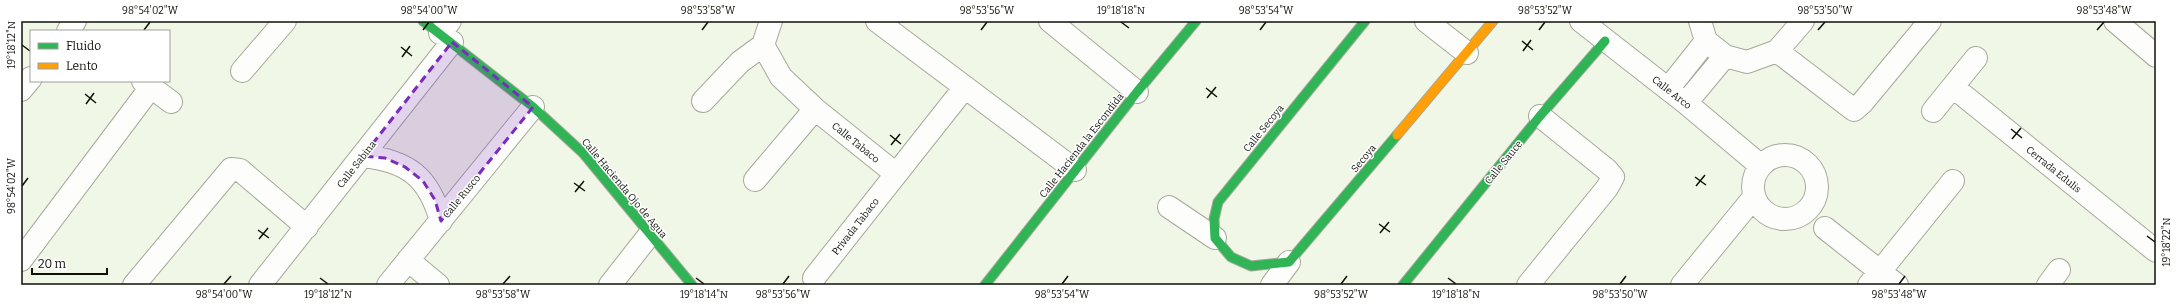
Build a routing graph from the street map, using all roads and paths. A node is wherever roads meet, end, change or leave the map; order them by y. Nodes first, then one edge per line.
1 (285, 21) edge
2 (771, 21) edge
3 (877, 21) edge
4 (1050, 21) edge
5 (1196, 21) edge
6 (1365, 21) edge
7 (1426, 21) edge
8 (1493, 21) edge
9 (1581, 21) edge
10 (1803, 21) edge
11 (1930, 21) edge
12 (2115, 21) edge
13 (441, 29) edge
14 (1606, 41) junction
15 (1711, 42) edge
16 (764, 45) junction
17 (1777, 51) junction
18 (1467, 53) junction
19 (2156, 56) edge
20 (1976, 58) dead end
21 (242, 71) dead end
22 (30, 79) edge
23 (147, 84) edge
24 (1952, 86) junction
25 (965, 87) junction
26 (1668, 89) junction
27 (21, 90) edge
28 (1137, 92) junction
29 (703, 101) dead end
30 (171, 102) dead end
31 (1686, 103) junction
32 (534, 107) junction
33 (815, 109) junction
34 (1933, 111) dead end
35 (1540, 116) junction
36 (363, 156) junction
37 (1761, 166) junction
38 (1075, 170) junction
39 (896, 174) junction
40 (755, 180) dead end
41 (1953, 181) dead end
42 (1754, 197) junction
43 (1169, 207) dead end
44 (441, 221) junction
45 (307, 227) junction
46 (1825, 228) dead end
47 (650, 234) junction
48 (1215, 238) junction
49 (2156, 251) edge
50 (21, 260) edge
51 (408, 260) junction
52 (1289, 262) junction
53 (814, 278) dead end
54 (1882, 281) edge
55 (134, 285) edge
56 (260, 285) edge
57 (388, 285) edge
58 (438, 285) edge
59 (610, 285) edge
60 (692, 285) edge
61 (985, 285) edge
62 (1272, 285) edge
63 (1403, 285) edge
64 (1528, 285) edge
65 (1682, 285) edge

1 - 21 street
2 - 16 street
3 - 25 street
4 - 28 street
5 - 28 street, Calle Hacienda la Escondida
6 - 48 street, Calle Secoya
7 - 18 street
8 - 18 street, Secoya
9 - 14 street, Calle Arco
10 - 17 street
11 - 17 street
12 - 19 street
13 - 32 street, Calle Hacienda Ojo de Agua
13 - 36 street, Calle Sabina
14 - 26 street, Calle Arco
14 - 35 street, Calle Sauce
15 - 17 street
15 - 26 street
15 - 31 street
16 - 29 street
16 - 33 street, Calle Tabaco
18 - 52 street, Secoya
20 - 24 street
22 - 27 street
23 - 30 street
23 - 50 street
24 - 34 street
24 - 49 street, Cerrada Edulis
25 - 38 street
25 - 39 street
26 - 31 street, Calle Arco
28 - 38 street, Calle Hacienda la Escondida
31 - 37 street, Calle Arco
32 - 44 street, Calle Rusco
32 - 47 street, Calle Hacienda Ojo de Agua
33 - 39 street, Calle Tabaco
33 - 40 street
35 - 63 street, Calle Sauce
35 - 64 street
36 - 44 street
36 - 45 street, Calle Sabina
37 - 42 street
37 - 42 street
38 - 61 street, Calle Hacienda la Escondida
39 - 53 street, Privada Tabaco
41 - 54 street
42 - 65 street
43 - 48 street
44 - 51 street, Calle Rusco
45 - 55 street
45 - 56 street, Calle Sabina
46 - 54 street
47 - 59 street
47 - 60 street, Calle Hacienda Ojo de Agua
48 - 52 street
51 - 57 street, Calle Rusco
51 - 58 street
52 - 62 street

